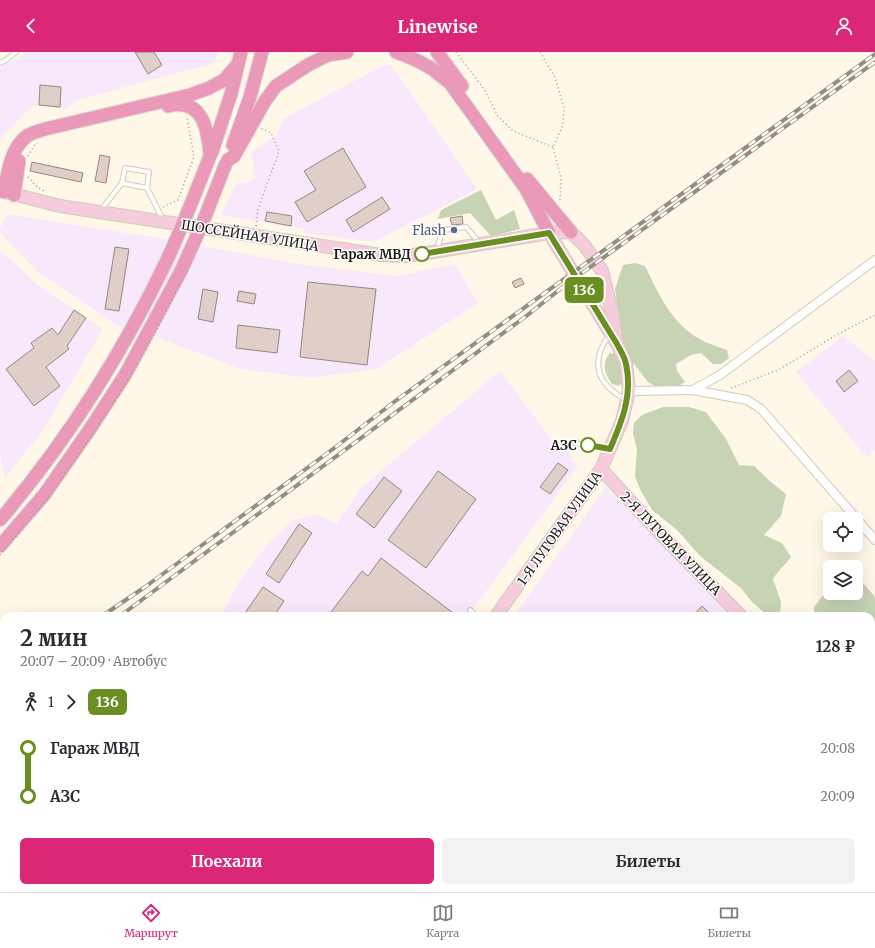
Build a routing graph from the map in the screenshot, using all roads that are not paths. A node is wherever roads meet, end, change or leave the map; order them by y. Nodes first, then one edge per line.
1 (16, 52) edge
2 (262, 52) edge
3 (347, 52) edge
4 (396, 52) edge
5 (437, 52) edge
6 (240, 58) edge
7 (0, 63) edge
8 (210, 156) junction
9 (227, 161) junction
10 (122, 183) junction
11 (146, 188) junction
12 (6, 192) edge
13 (98, 213) junction
14 (557, 215) junction
15 (164, 222) junction
16 (571, 232) junction
17 (549, 233) junction
18 (481, 244) junction
19 (436, 251) junction
20 (875, 260) edge
21 (610, 332) junction
22 (617, 344) junction
23 (693, 390) junction
24 (628, 396) junction
25 (575, 443) dead end
26 (610, 449) junction
27 (601, 469) junction
28 (0, 520) edge
29 (875, 540) edge
30 (0, 546) edge
31 (470, 610) dead end
32 (472, 612) edge
33 (499, 612) edge
34 (737, 612) edge

1 - 7 lane
2 - 9 main road
3 - 9 main road
4 - 17 main road
5 - 14 main road
6 - 8 main road
6 - 12 main road
8 - 12 main road
8 - 28 main road, bridge
9 - 30 main road, bridge
10 - 11 lane
10 - 11 lane
10 - 13 lane
11 - 15 lane
12 - 13 main road, ШОССЕЙНАЯ УЛИЦА
13 - 15 main road, ШОССЕЙНАЯ УЛИЦА
14 - 16 main road
14 - 17 main road
15 - 19 main road, ШОССЕЙНАЯ УЛИЦА
16 - 17 main road, ШОССЕЙНАЯ УЛИЦА
16 - 22 main road
17 - 18 main road, ШОССЕЙНАЯ УЛИЦА
17 - 21 main road
18 - 19 main road, ШОССЕЙНАЯ УЛИЦА
18 - 19 lane
20 - 23 street
21 - 22 main road
21 - 24 lane
22 - 24 main road, 1-Я ЛУГОВАЯ УЛИЦА
23 - 24 street
23 - 29 street
24 - 26 main road, 1-Я ЛУГОВАЯ УЛИЦА
25 - 26 lane
26 - 27 main road, 1-Я ЛУГОВАЯ УЛИЦА
27 - 33 main road, 1-Я ЛУГОВАЯ УЛИЦА
27 - 34 main road, 2-Я ЛУГОВАЯ УЛИЦА
31 - 32 lane

